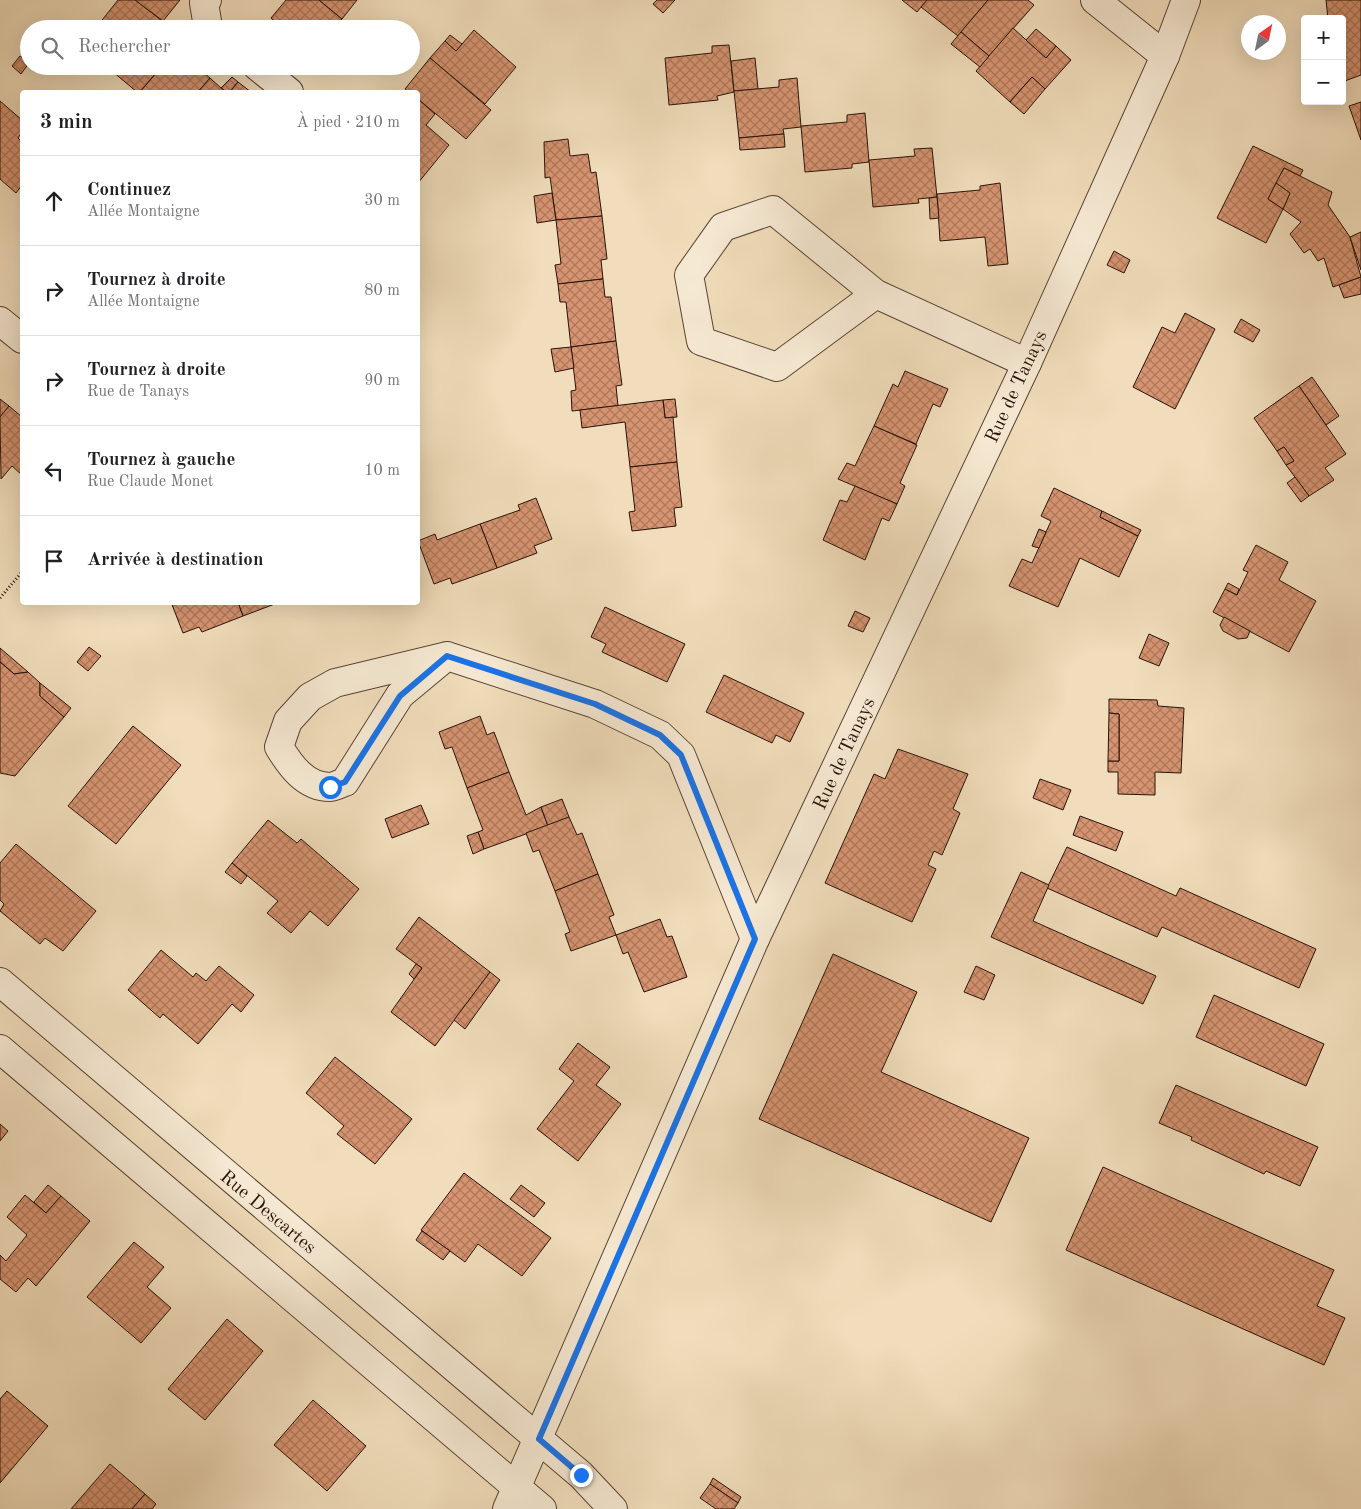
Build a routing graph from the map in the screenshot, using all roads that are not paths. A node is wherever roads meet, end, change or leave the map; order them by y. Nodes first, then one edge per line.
1 (207, 0) edge
2 (1095, 0) edge
3 (1186, 0) edge
4 (207, 20) edge
5 (1165, 56) junction
6 (268, 75) edge
7 (287, 90) edge
8 (876, 294) junction
9 (0, 321) edge
10 (20, 337) edge
11 (1027, 363) junction
12 (447, 656) junction
13 (755, 939) junction
14 (0, 982) edge
15 (0, 1049) edge
16 (539, 1439) junction
17 (511, 1498) edge
18 (542, 1509) edge
19 (613, 1509) edge

1 - 4 street
2 - 5 street
3 - 5 street, Rue de Tanays
5 - 11 street, Rue de Tanays
6 - 7 street
8 - 8 street
8 - 11 street
9 - 10 street
11 - 13 street, Rue de Tanays
12 - 12 street
12 - 13 street
13 - 16 street, Rue de Tanays
14 - 16 street, Rue Descartes
15 - 17 street
16 - 17 street, Rue de Tanays
16 - 19 street, Rue Descartes
17 - 18 street

